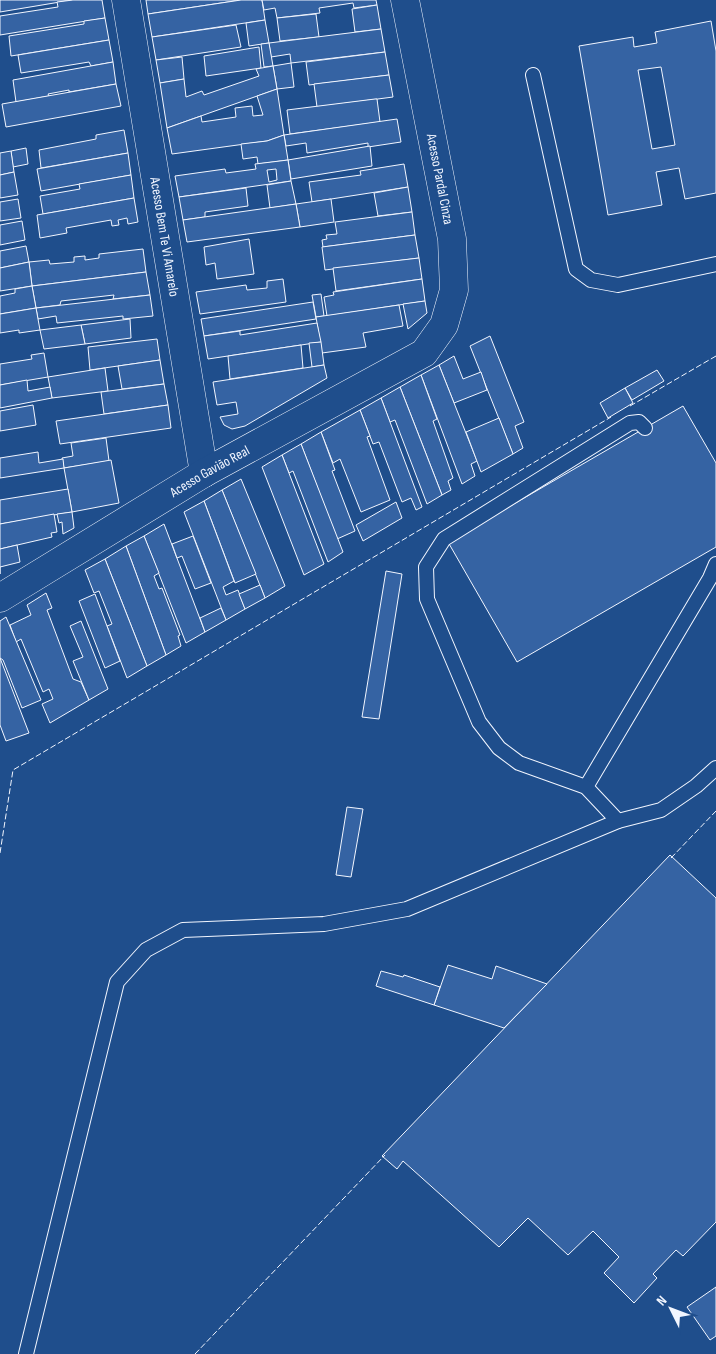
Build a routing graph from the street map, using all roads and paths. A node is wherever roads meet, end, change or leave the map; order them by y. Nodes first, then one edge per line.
1 (126, 0) edge
2 (405, 0) edge
3 (533, 76) dead end
4 (716, 264) edge
5 (424, 353) joint
6 (645, 428) dead end
7 (204, 473) junction
8 (716, 564) edge
9 (0, 598) edge
10 (716, 768) edge
11 (586, 787) junction
12 (618, 821) junction
13 (26, 1354) edge

1 - 7 street, Acesso Bem Te Vi Amarelo
2 - 5 street, Acesso Pardal Cinza
3 - 4 lane
5 - 7 street, Acesso Gavião Real
6 - 11 lane
7 - 9 street, Acesso Gavião Real
8 - 11 lane
10 - 12 lane
11 - 12 lane
12 - 13 lane

